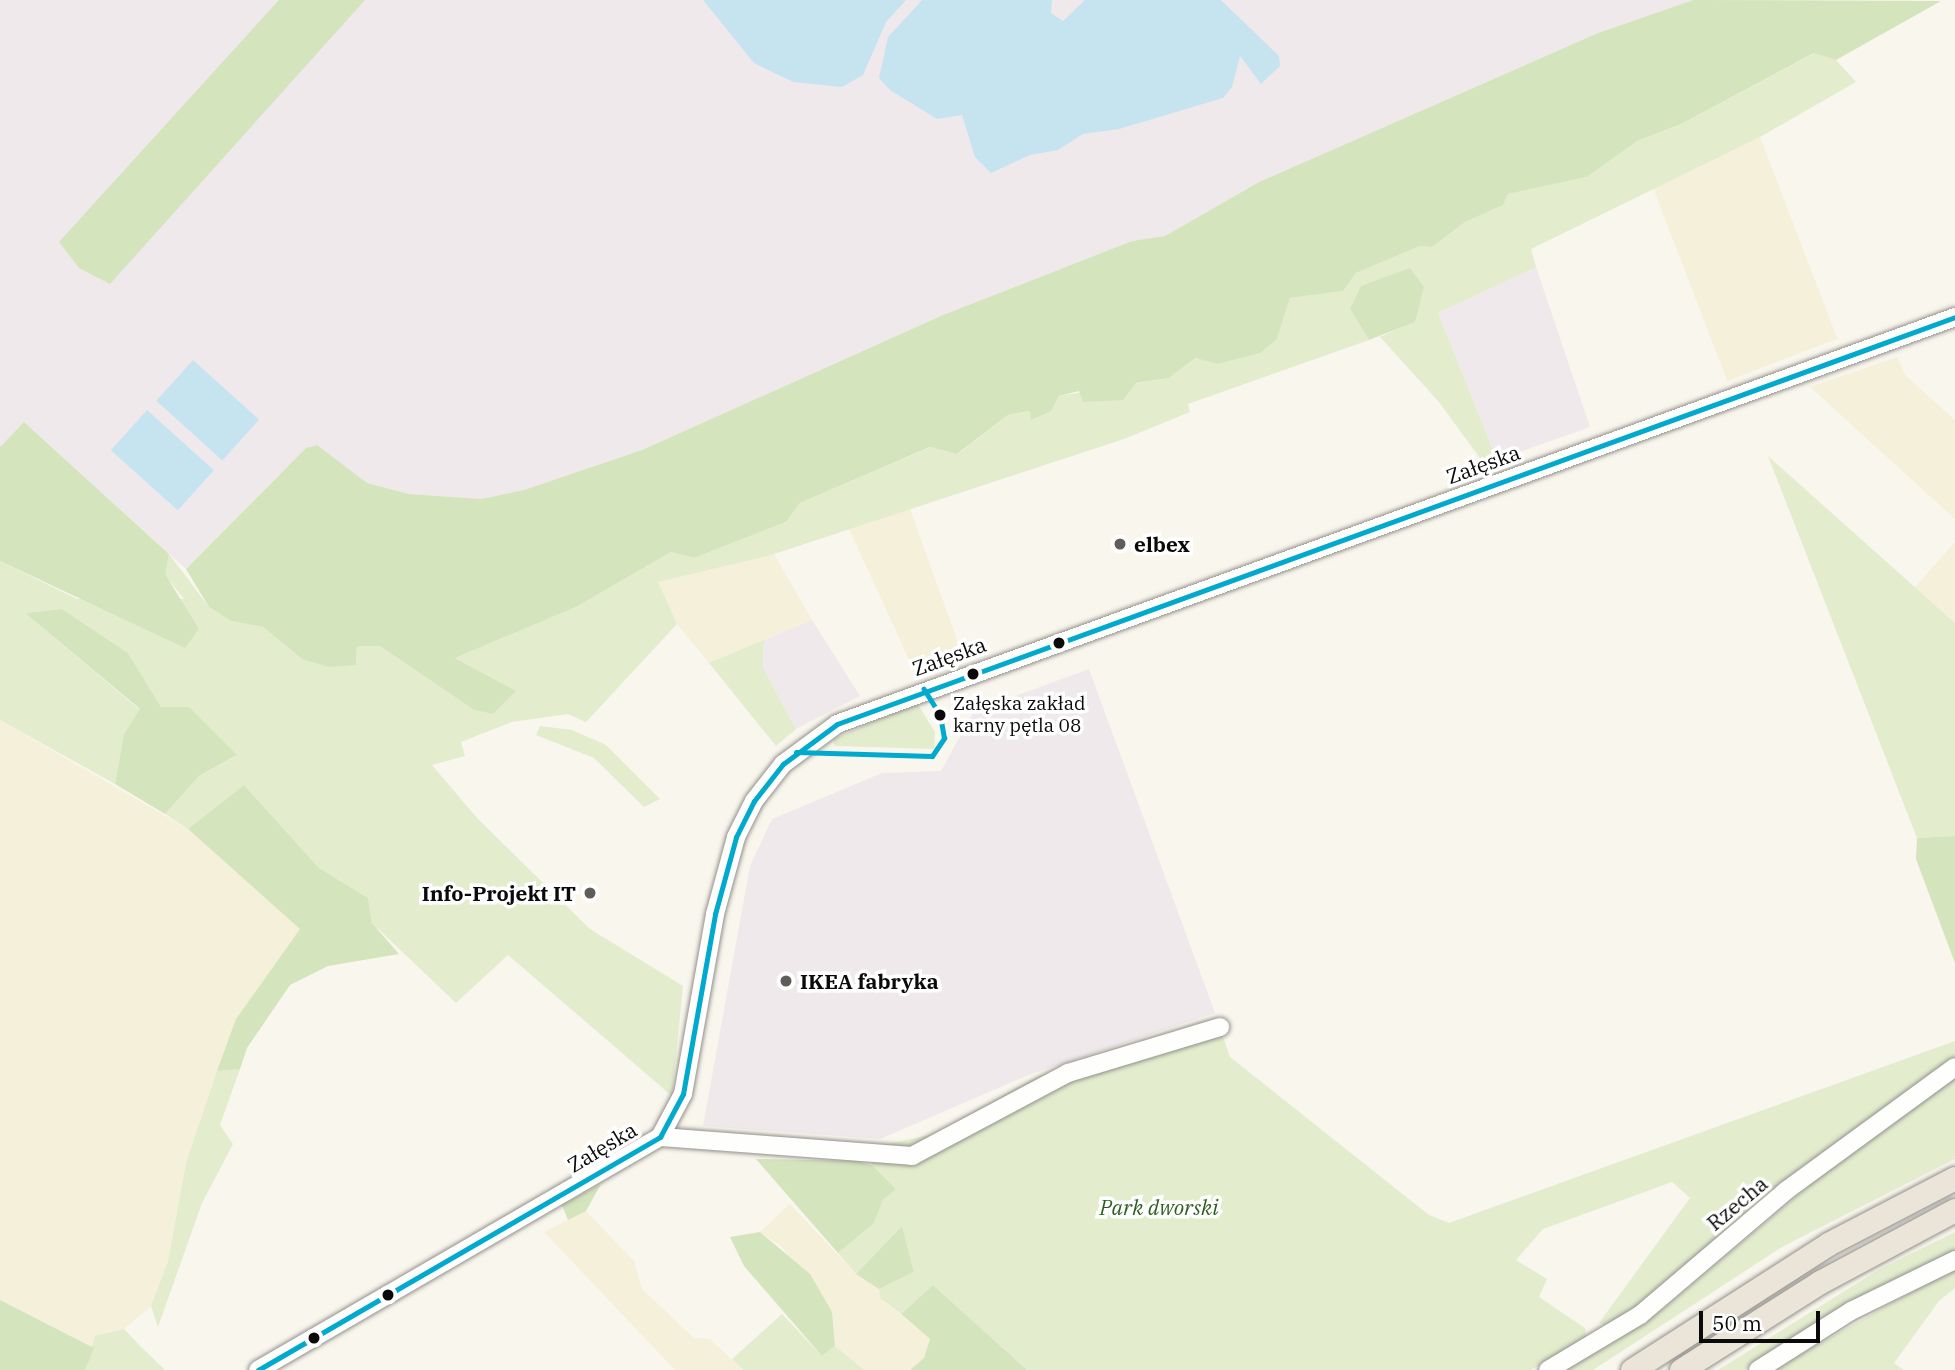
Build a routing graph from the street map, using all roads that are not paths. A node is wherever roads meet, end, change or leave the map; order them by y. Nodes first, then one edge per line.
1 (1955, 317) edge
2 (1220, 1027) dead end
3 (1955, 1068) edge
4 (660, 1137) junction
5 (1955, 1178) edge
6 (1955, 1210) edge
7 (1955, 1260) edge
8 (258, 1370) edge
9 (1548, 1370) edge
10 (1632, 1370) edge
11 (1681, 1370) edge
12 (1758, 1370) edge

1 - 4 street, Załęska
2 - 4 street
3 - 9 street, Rzecha
4 - 8 street, Załęska
5 - 10 main road
6 - 11 main road
7 - 12 street

